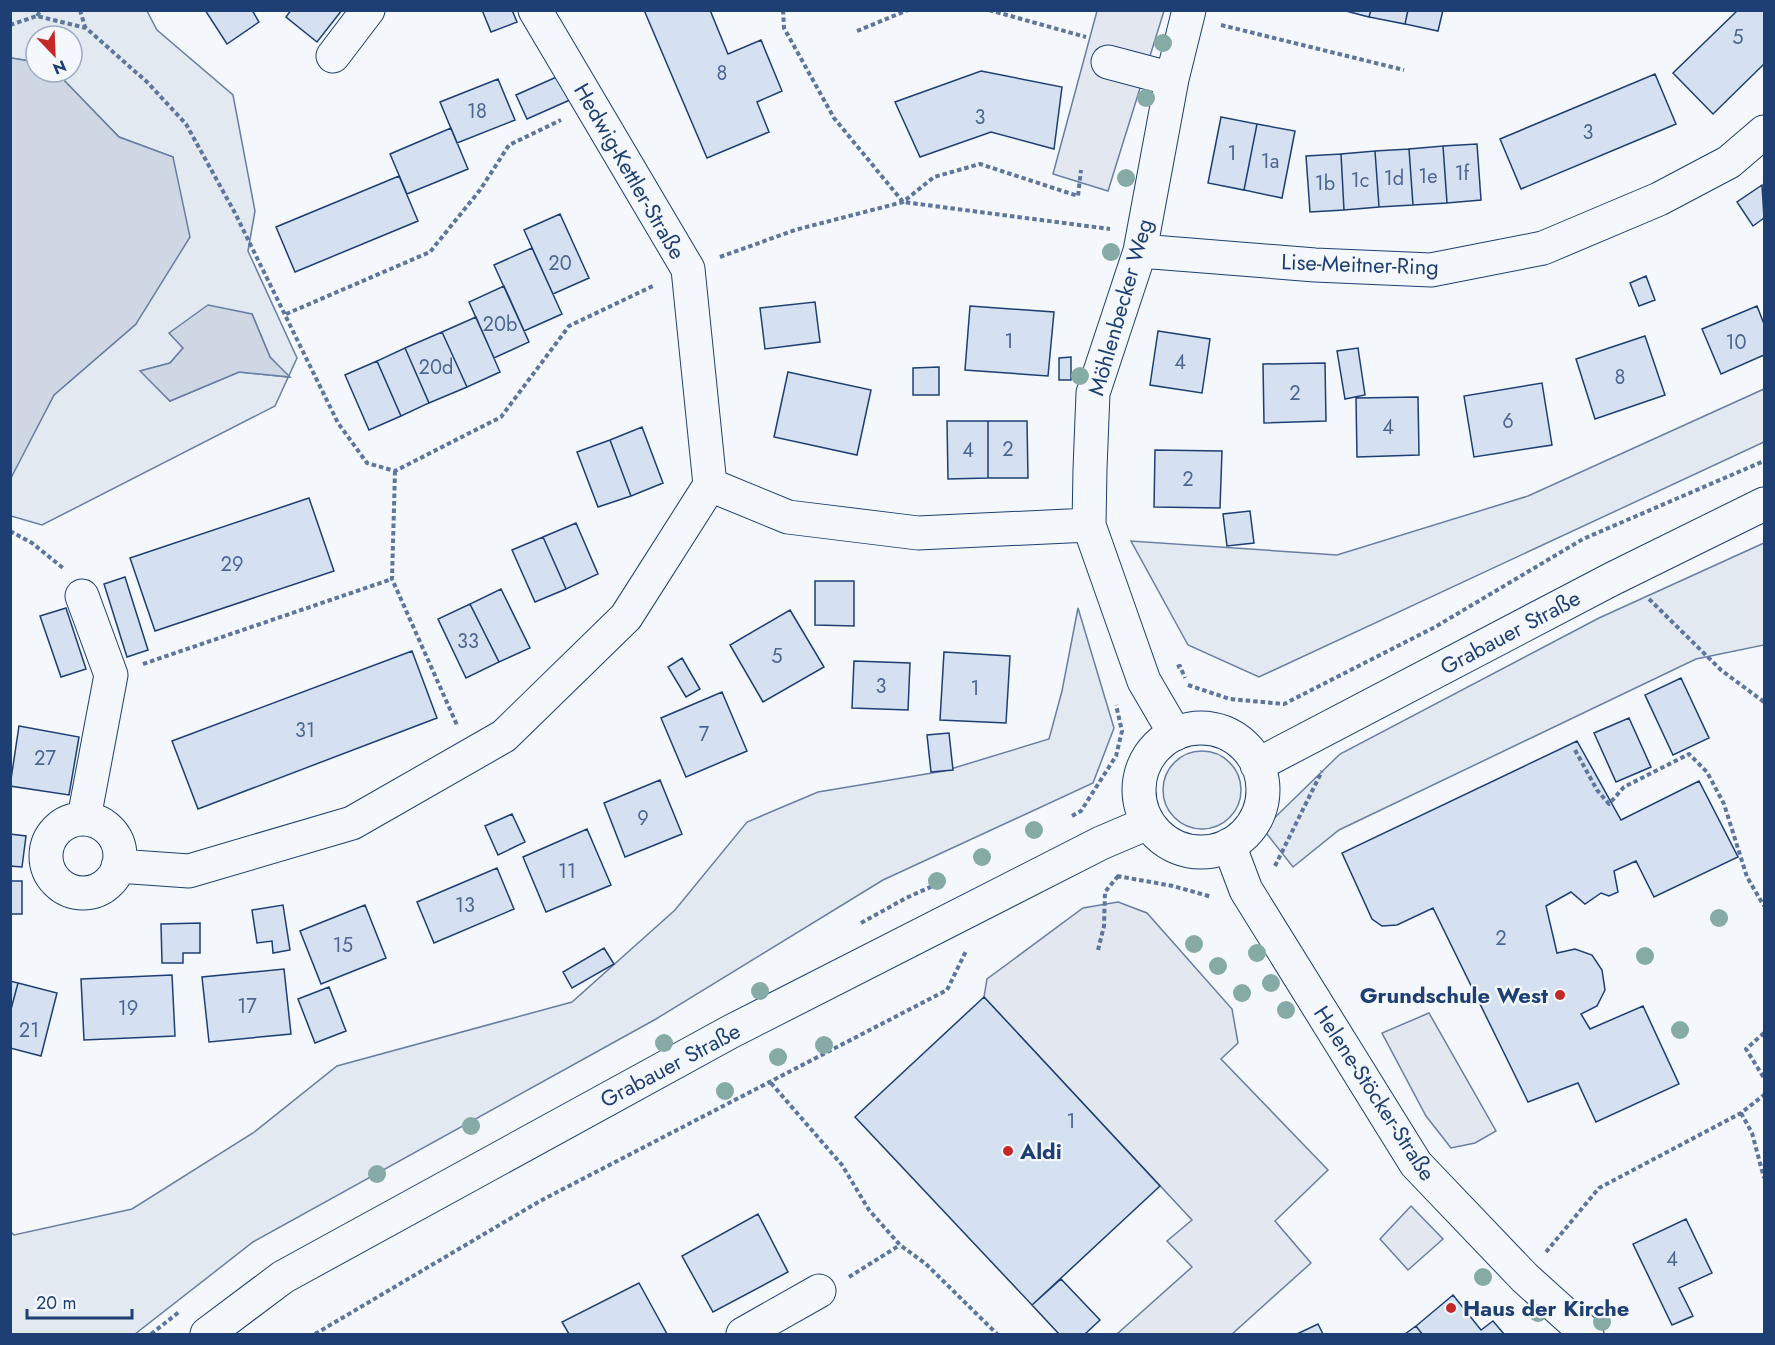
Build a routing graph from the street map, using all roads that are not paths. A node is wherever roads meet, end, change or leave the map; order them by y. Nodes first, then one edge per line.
1 (368, 10) edge
2 (535, 10) edge
3 (1188, 14) edge
4 (1099, 50) road end
5 (333, 56) dead end
6 (1172, 79) junction
7 (1764, 132) edge
8 (1142, 243) junction
9 (710, 485) junction
10 (1764, 504) edge
11 (1089, 525) junction
12 (82, 596) road end
13 (1175, 734) junction
14 (1257, 765) junction
15 (84, 818) junction
16 (1148, 823) junction
17 (1229, 845) junction
18 (118, 866) junction
19 (819, 1292) road end
20 (207, 1335) edge
21 (743, 1335) edge
22 (1587, 1335) edge

1 - 5 street
2 - 9 street, Hedwig-Kettler-Straße
3 - 6 street, Möhlenbecker Weg
4 - 6 street
6 - 8 street, Möhlenbecker Weg
7 - 8 street, Lise-Meitner-Ring
8 - 11 street, Möhlenbecker Weg
9 - 11 street
9 - 18 street
10 - 14 street, Grabauer Straße
11 - 13 street, Möhlenbecker Weg
12 - 15 street
13 - 14 street
13 - 16 street
14 - 17 street
15 - 18 street
15 - 18 street
16 - 17 street
16 - 20 street, Grabauer Straße
17 - 22 street, Helene-Stöcker-Straße
19 - 21 street

